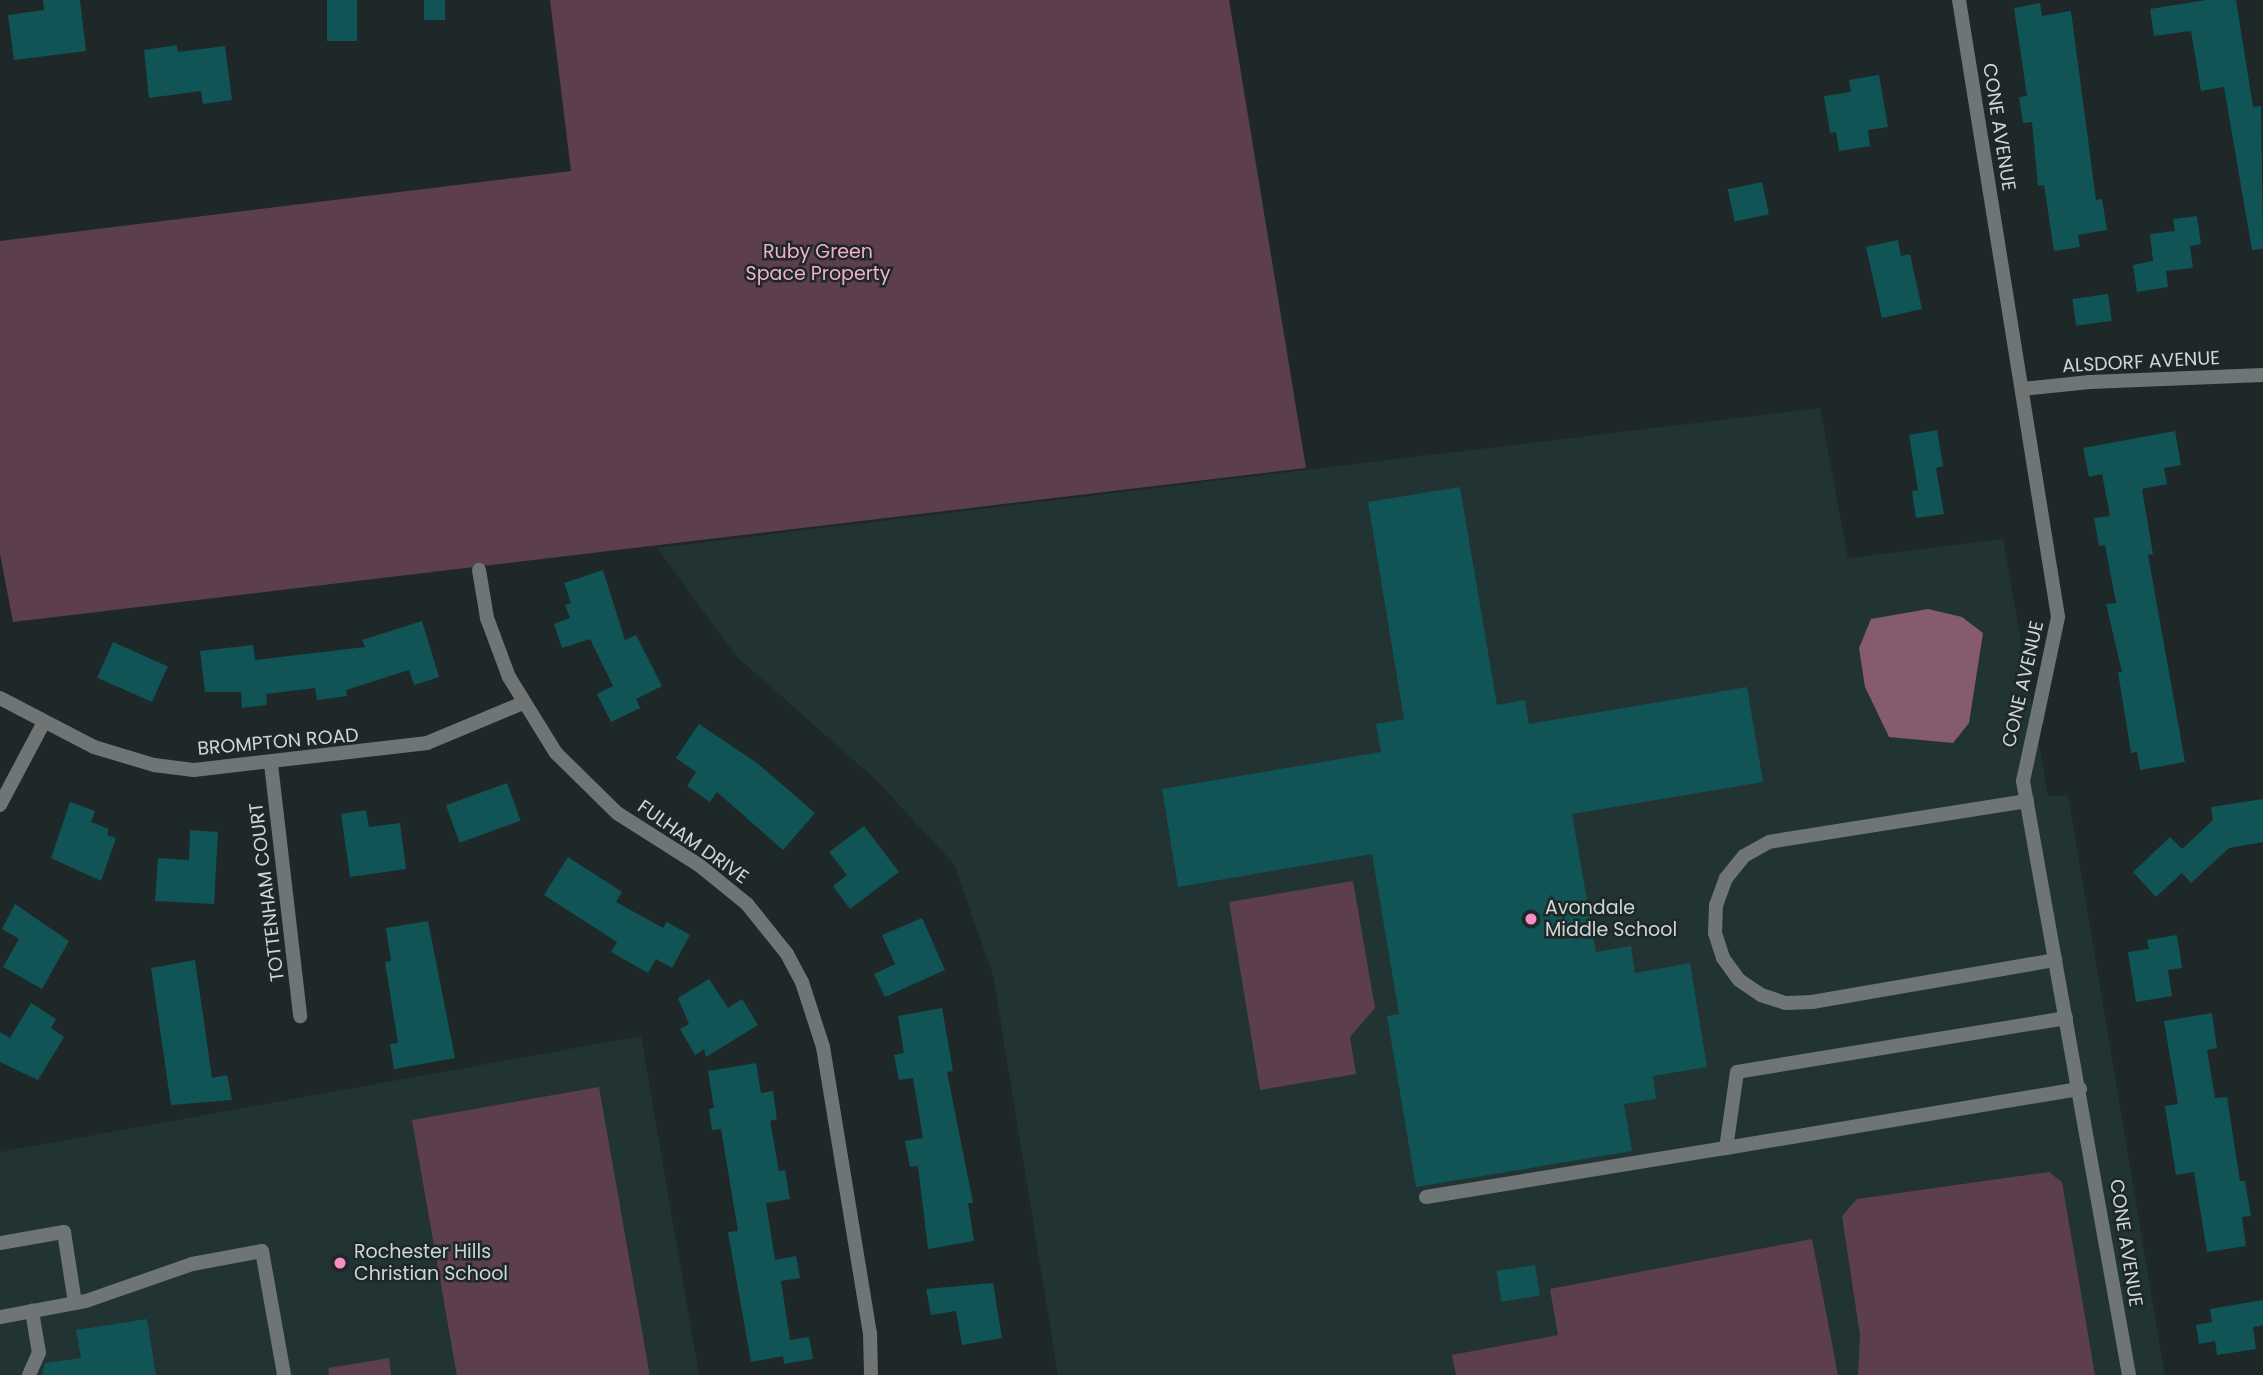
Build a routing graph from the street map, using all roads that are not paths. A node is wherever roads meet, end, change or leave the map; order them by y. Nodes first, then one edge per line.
1 (1959, 0) edge
2 (2263, 375) edge
3 (2022, 389) junction
4 (479, 570) dead end
5 (0, 698) edge
6 (523, 703) junction
7 (44, 722) junction
8 (271, 764) junction
9 (2026, 800) junction
10 (0, 805) edge
11 (2055, 960) junction
12 (300, 1016) dead end
13 (2066, 1017) junction
14 (2080, 1089) junction
15 (1726, 1148) junction
16 (1426, 1197) dead end
17 (0, 1243) edge
18 (75, 1303) junction
19 (32, 1311) junction
20 (0, 1317) edge
21 (29, 1375) edge
22 (284, 1375) edge
23 (871, 1375) edge
24 (2129, 1375) edge

1 - 3 street, CONE AVENUE
2 - 3 street, ALSDORF AVENUE
3 - 9 street, CONE AVENUE
4 - 6 street, FULHAM DRIVE
5 - 7 street, BROMPTON ROAD
6 - 8 street, BROMPTON ROAD
6 - 23 street, FULHAM DRIVE
7 - 8 street, BROMPTON ROAD
7 - 10 street
8 - 12 street, TOTTENHAM COURT
9 - 11 street, CONE AVENUE
9 - 11 street
11 - 13 street, CONE AVENUE
13 - 14 street, CONE AVENUE
13 - 15 street
14 - 15 street
14 - 24 street, CONE AVENUE
15 - 16 street
17 - 18 street
18 - 19 street
18 - 22 street
19 - 20 street
19 - 21 street

